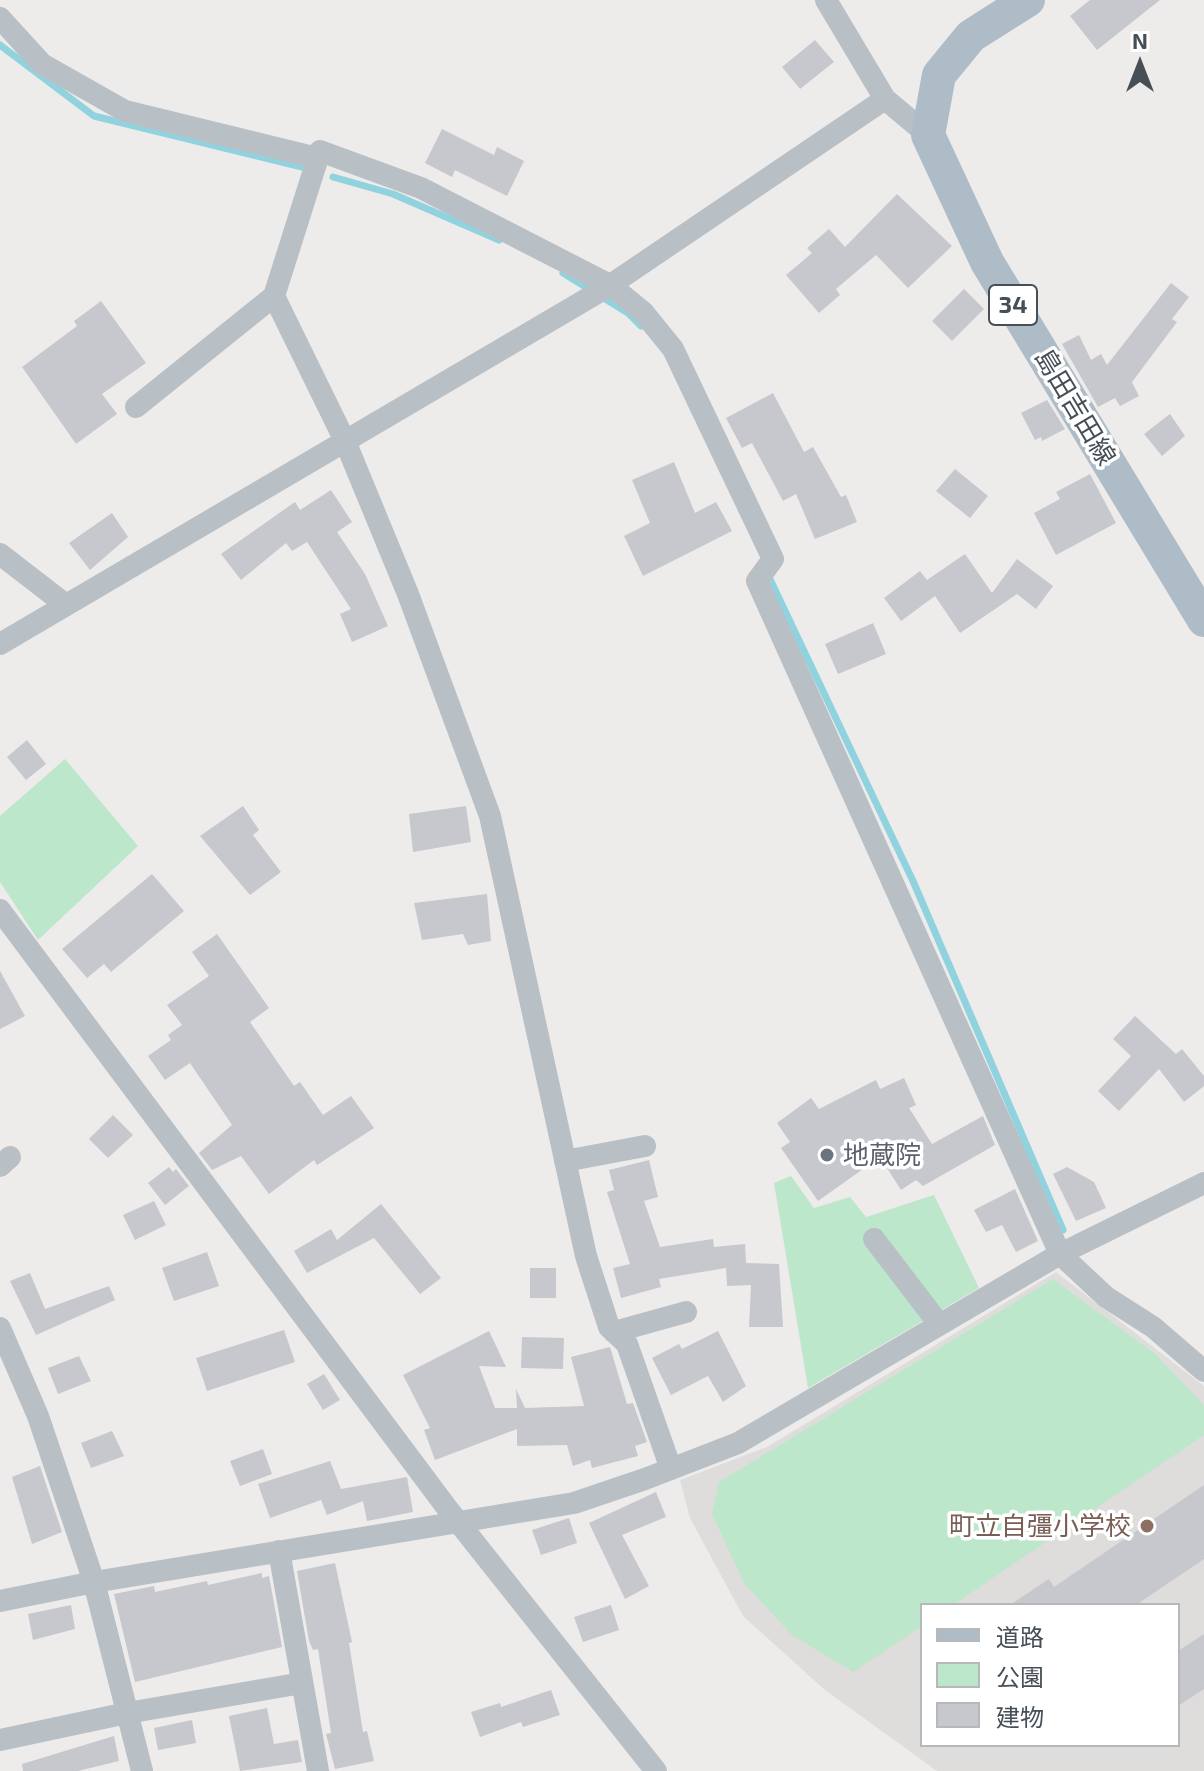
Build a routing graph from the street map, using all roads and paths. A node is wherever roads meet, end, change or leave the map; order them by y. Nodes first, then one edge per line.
1 (826, 0) edge
2 (1028, 0) edge
3 (0, 18) edge
4 (885, 99) junction
5 (928, 135) junction
6 (317, 158) junction
7 (610, 286) junction
8 (274, 296) junction
9 (136, 407) dead end
10 (345, 441) junction
11 (0, 554) edge
12 (66, 605) junction
13 (1204, 620) edge
14 (0, 644) edge
15 (0, 910) edge
16 (645, 1146) dead end
17 (565, 1161) junction
18 (1204, 1183) edge
19 (874, 1239) dead end
20 (1060, 1254) junction
21 (686, 1312) dead end
22 (939, 1324) junction
23 (0, 1328) edge
24 (614, 1332) junction
25 (1204, 1371) edge
26 (671, 1469) junction
27 (460, 1521) junction
28 (279, 1551) junction
29 (94, 1582) junction
30 (0, 1601) edge
31 (302, 1683) junction
32 (127, 1713) junction
33 (0, 1740) edge
34 (142, 1771) edge
35 (318, 1771) edge
36 (656, 1771) edge

1 - 4 street
2 - 5 main road
3 - 6 street
4 - 5 street
4 - 7 street
5 - 13 main road, 島田吉田線 / 34
6 - 7 street
6 - 8 street
7 - 10 street
7 - 20 street
8 - 9 street
8 - 10 street
10 - 12 street
10 - 17 street
11 - 12 street
12 - 14 street
15 - 27 street
16 - 17 street
17 - 24 street
18 - 20 street
19 - 22 street
20 - 22 street
20 - 25 street
21 - 24 street
22 - 26 street
23 - 29 street
24 - 26 street
26 - 27 street
27 - 28 street
27 - 36 street
28 - 29 street
28 - 31 street
29 - 30 street
29 - 32 street
31 - 32 street
31 - 35 street
32 - 33 street
32 - 34 street

